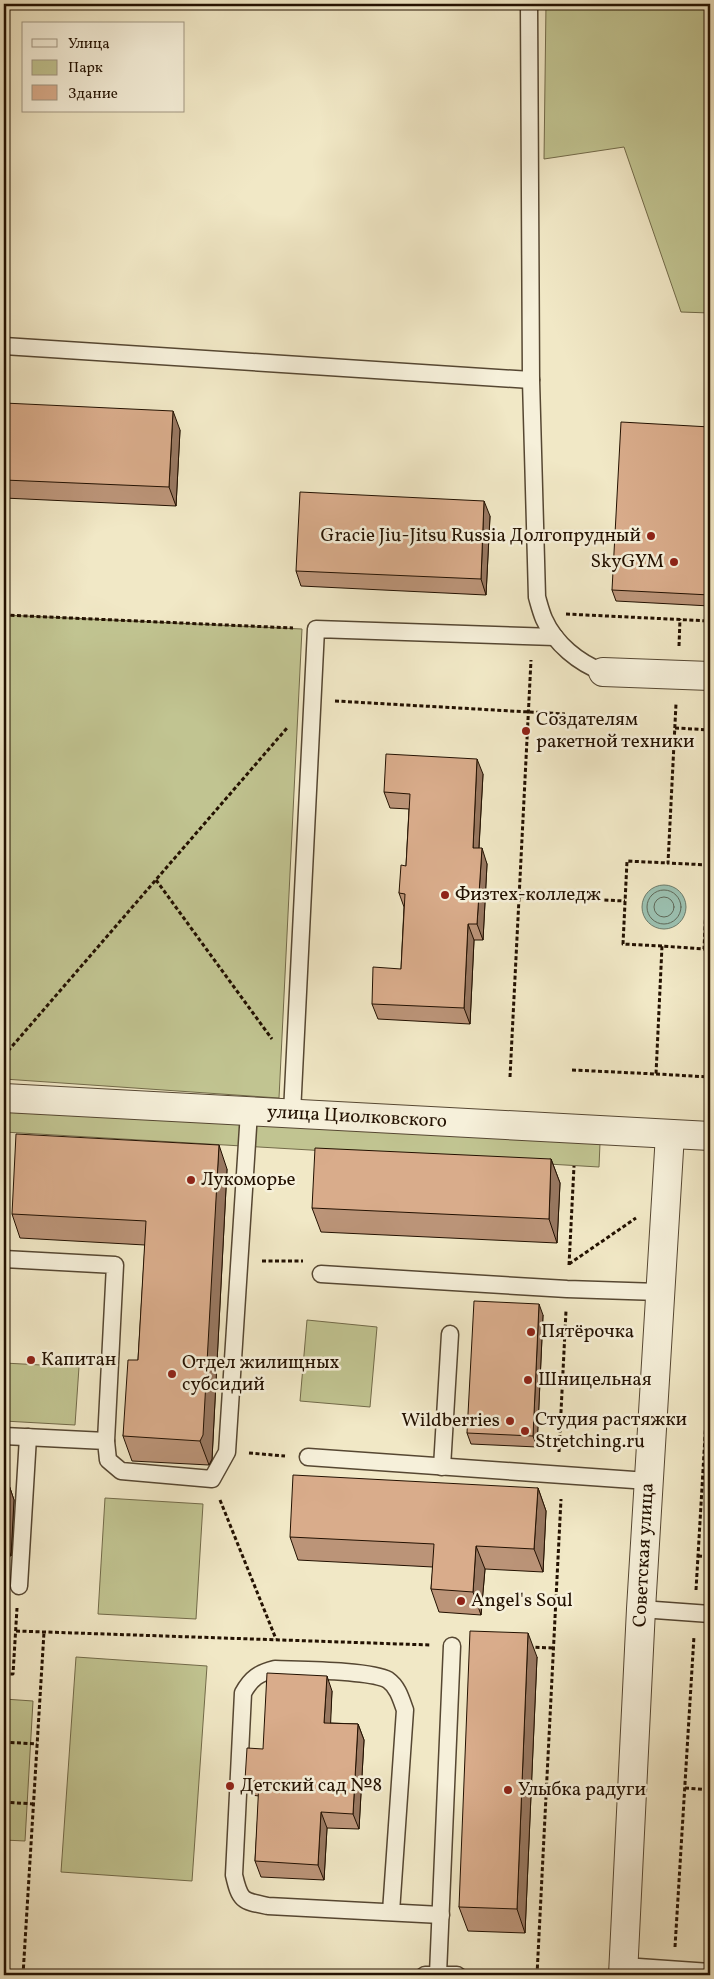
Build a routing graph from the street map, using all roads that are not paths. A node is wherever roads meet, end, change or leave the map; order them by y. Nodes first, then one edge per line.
1 (529, 4) edge
2 (4, 346) edge
3 (531, 380) junction
4 (555, 637) junction
5 (603, 672) joint
6 (710, 676) edge
7 (4, 1098) edge
8 (249, 1112) junction
9 (292, 1113) junction
10 (670, 1134) junction
11 (710, 1136) edge
12 (4, 1259) edge
13 (321, 1274) road end
14 (659, 1292) junction
15 (450, 1334) dead end
16 (4, 1436) edge
17 (28, 1437) junction
18 (106, 1441) junction
19 (308, 1458) road end
20 (442, 1467) junction
21 (648, 1481) junction
22 (19, 1586) dead end
23 (641, 1609) junction
24 (703, 1614) edge
25 (452, 1646) road end
26 (391, 1912) junction
27 (441, 1915) junction
28 (624, 1970) edge
29 (710, 1972) edge
30 (432, 1975) edge
31 (457, 1975) edge

1 - 3 lane
2 - 3 lane
3 - 4 lane
4 - 5 lane
4 - 9 lane
5 - 6 street
7 - 8 street, улица Циолковского
8 - 9 street, улица Циолковского
8 - 18 lane
9 - 10 street, улица Циолковского
10 - 11 street, улица Циолковского
10 - 14 street, Советская улица
12 - 18 lane
13 - 14 lane
14 - 21 street, Советская улица
15 - 20 lane
16 - 17 lane
17 - 18 lane
17 - 22 lane
19 - 20 lane
20 - 21 lane
21 - 23 street, Советская улица
23 - 24 lane
23 - 28 street, Советская улица
25 - 27 lane
26 - 26 lane
26 - 27 lane
27 - 30 lane
28 - 29 lane
30 - 31 lane

